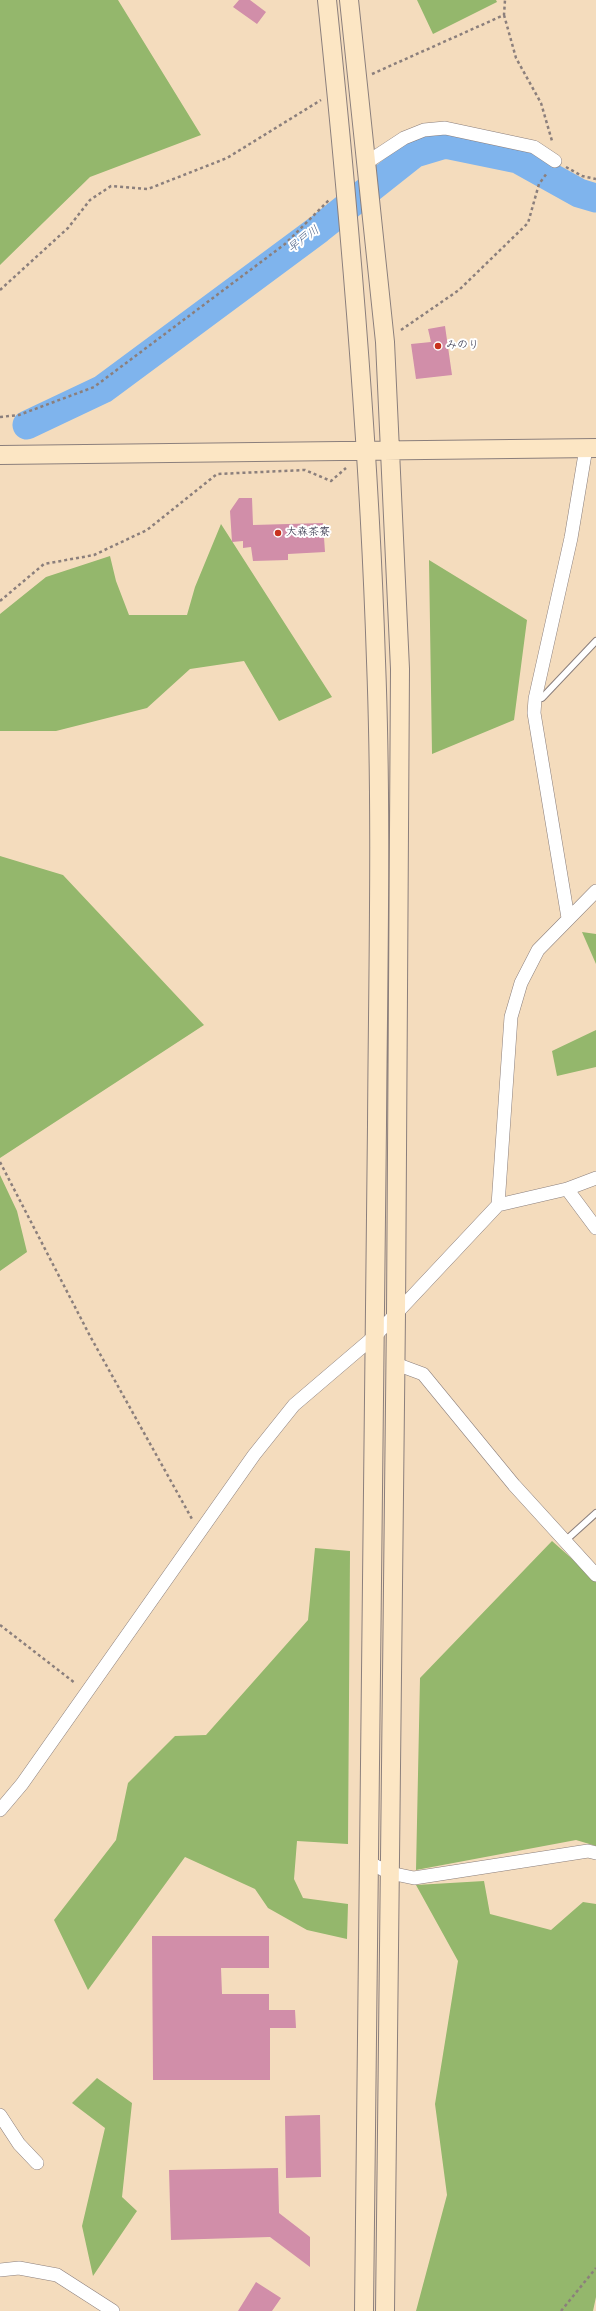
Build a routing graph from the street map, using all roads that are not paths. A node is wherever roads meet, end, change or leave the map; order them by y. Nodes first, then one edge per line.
1 (328, 0) edge
2 (349, 0) edge
3 (555, 162) road end
4 (366, 163) junction
5 (591, 448) edge
6 (367, 450) junction
7 (391, 451) junction
8 (0, 454) edge
9 (596, 641) edge
10 (535, 698) junction
11 (596, 891) edge
12 (568, 918) junction
13 (596, 1178) edge
14 (567, 1189) junction
15 (498, 1205) junction
16 (596, 1228) edge
17 (396, 1313) junction
18 (376, 1335) junction
19 (396, 1364) junction
20 (596, 1514) edge
21 (565, 1541) junction
22 (596, 1575) edge
23 (0, 1810) edge
24 (596, 1854) edge
25 (370, 1862) junction
26 (390, 1872) junction
27 (0, 2115) edge
28 (37, 2163) dead end
29 (0, 2270) edge
30 (113, 2311) edge
31 (364, 2311) edge
32 (385, 2311) edge

1 - 6 street
2 - 4 street
3 - 4 street
4 - 7 street
5 - 7 street
5 - 10 street
6 - 7 street
6 - 8 street
6 - 18 street
7 - 17 street
9 - 10 lane
10 - 12 street
11 - 12 street
12 - 15 street
13 - 14 street
14 - 15 street
14 - 16 street
15 - 17 street
17 - 18 street
17 - 19 street
18 - 23 street
18 - 25 street
19 - 21 street
19 - 26 street
20 - 21 lane
21 - 22 street
24 - 26 street
25 - 26 street
25 - 31 street
26 - 32 street
27 - 28 street
29 - 30 street

